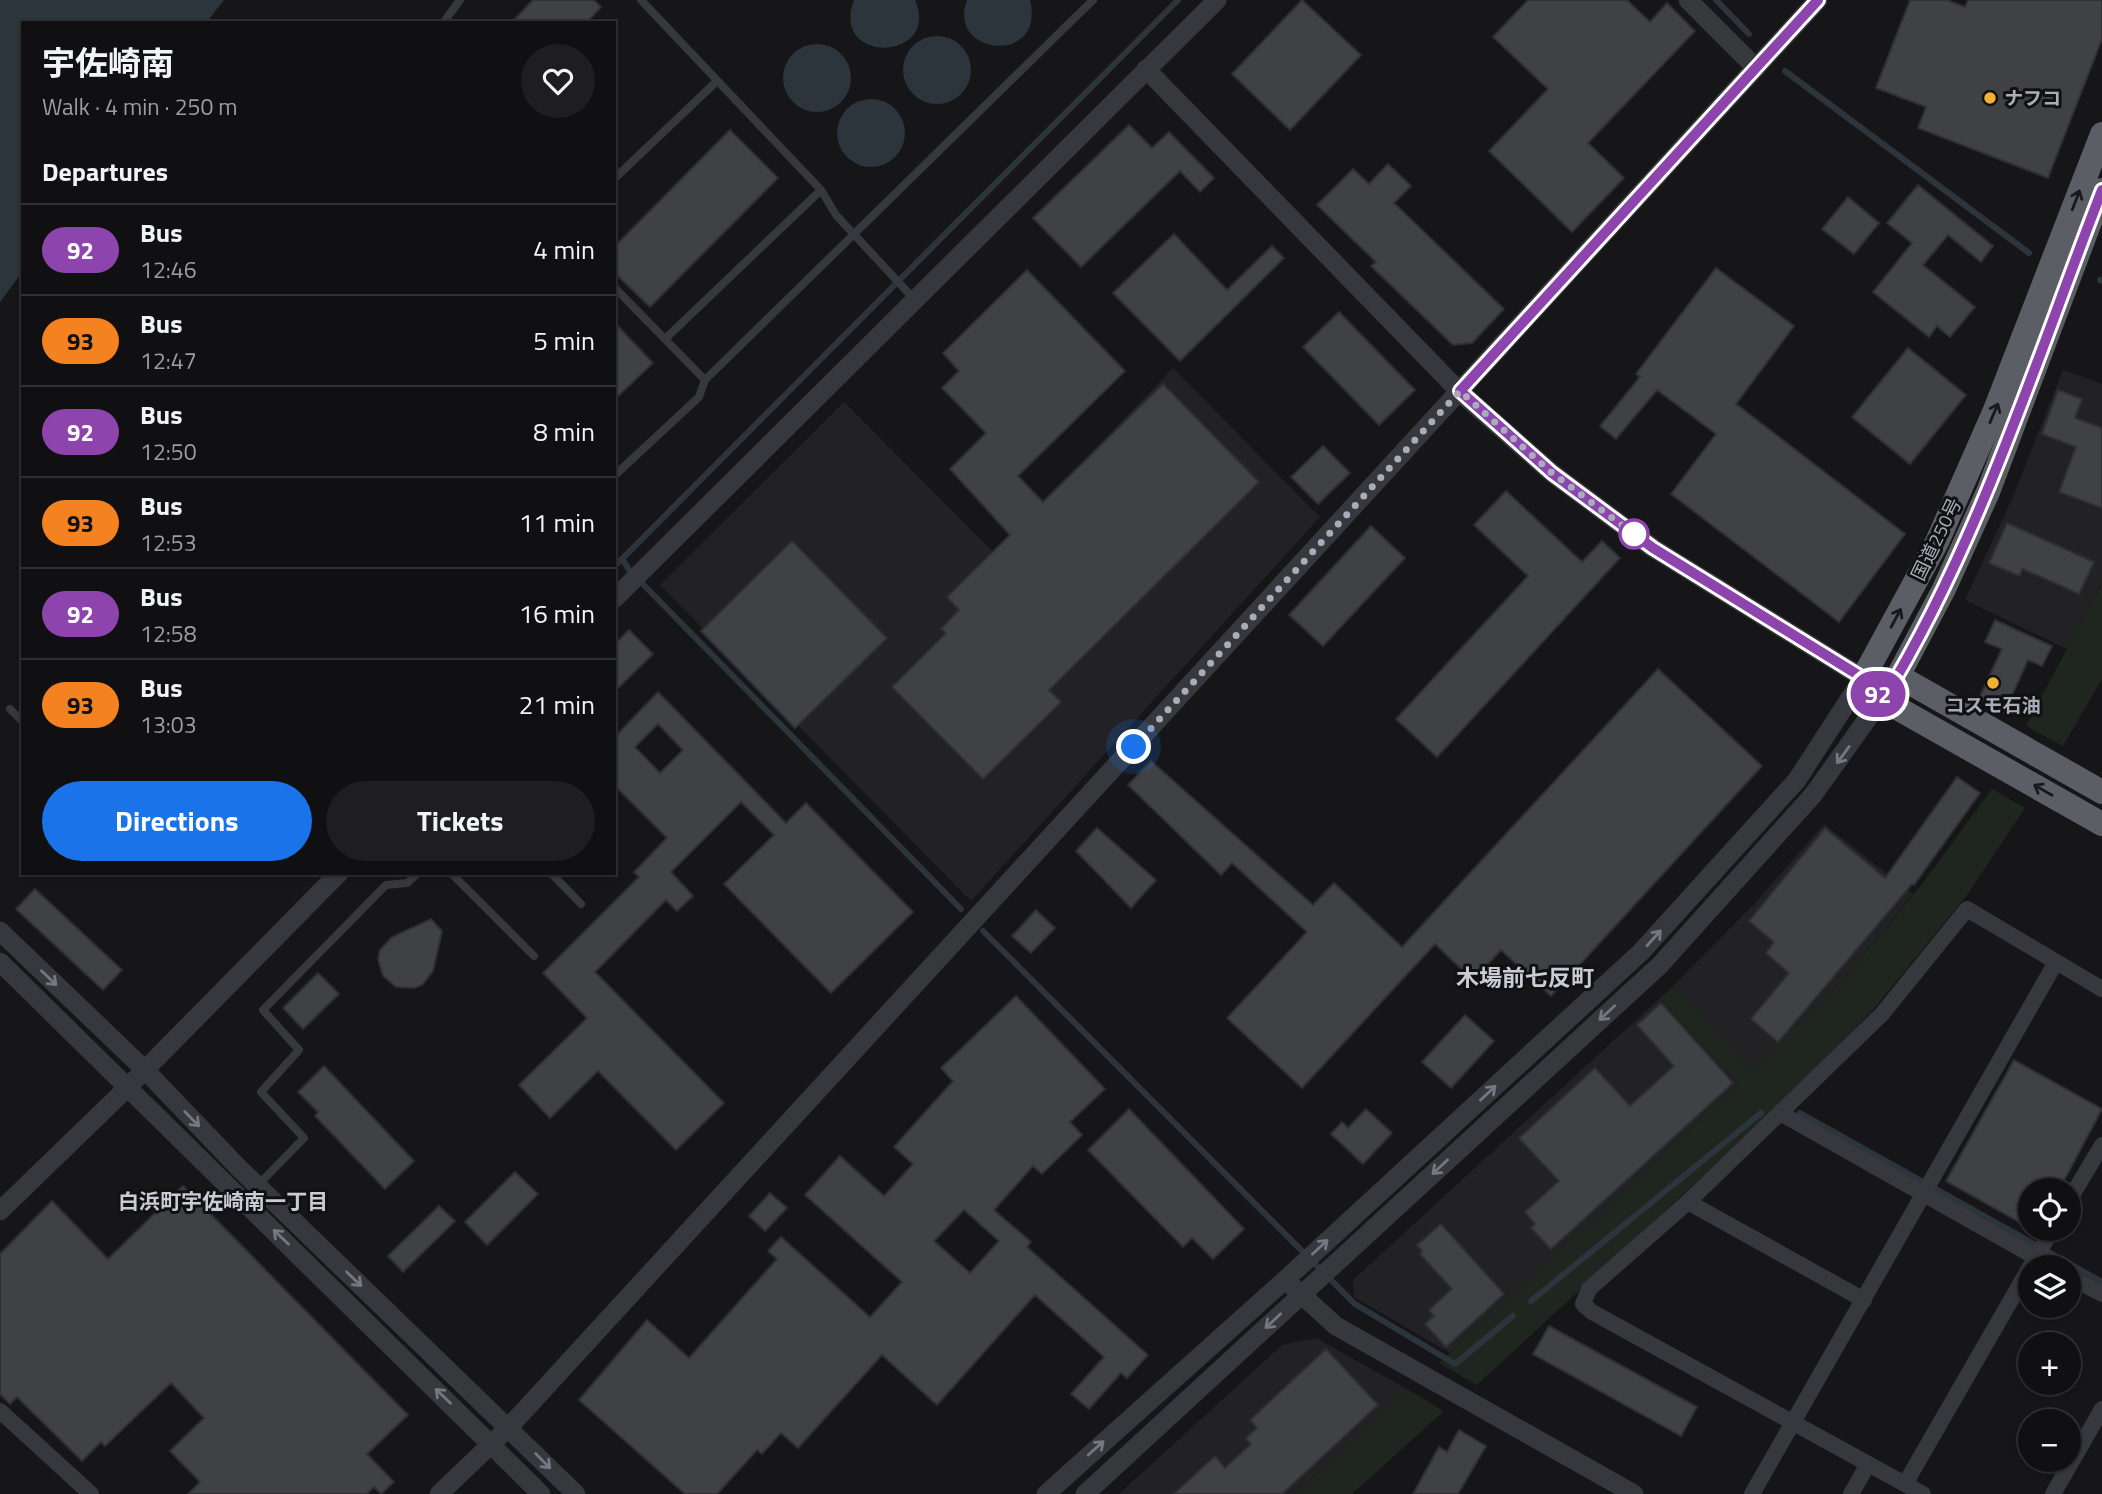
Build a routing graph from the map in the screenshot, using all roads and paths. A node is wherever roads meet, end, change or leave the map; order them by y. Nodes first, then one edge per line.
1 (460, 0) edge
2 (641, 0) edge
3 (1093, 0) edge
4 (1217, 0) edge
5 (1688, 0) edge
6 (1818, 0) edge
7 (444, 21) edge
8 (1756, 68) junction
9 (1146, 69) junction
10 (717, 81) junction
11 (2102, 134) edge
12 (616, 177) edge
13 (821, 190) junction
14 (2102, 190) edge
15 (853, 233) junction
16 (616, 289) edge
17 (916, 301) junction
18 (665, 339) junction
19 (705, 380) junction
20 (1460, 391) junction
21 (616, 474) edge
22 (616, 597) edge
23 (1898, 676) junction
24 (1863, 678) junction
25 (1883, 700) junction
26 (10, 709) dead end
27 (21, 720) edge
28 (2102, 792) edge
29 (2102, 824) edge
30 (337, 875) edge
31 (416, 875) edge
32 (453, 875) edge
33 (553, 875) edge
34 (581, 904) dead end
35 (0, 931) edge
36 (534, 956) dead end
37 (0, 961) edge
38 (2056, 962) junction
39 (2102, 989) edge
40 (145, 1070) junction
41 (128, 1087) junction
42 (1780, 1113) junction
43 (2102, 1145) edge
44 (2081, 1180) edge
45 (257, 1186) junction
46 (1923, 1195) junction
47 (1688, 1202) junction
48 (0, 1210) edge
49 (2018, 1255) edge
50 (1286, 1279) junction
51 (2081, 1283) edge
52 (2018, 1288) edge
53 (2102, 1294) edge
54 (1300, 1296) junction
55 (1864, 1300) junction
56 (2102, 1409) edge
57 (0, 1411) edge
58 (1794, 1423) junction
59 (509, 1427) junction
60 (492, 1444) junction
61 (1868, 1464) junction
62 (1905, 1484) junction
63 (91, 1494) edge
64 (439, 1494) edge
65 (541, 1494) edge
66 (576, 1494) edge
67 (1046, 1494) edge
68 (1085, 1494) edge
69 (1634, 1494) edge
70 (1752, 1494) edge
71 (1851, 1494) edge
72 (1923, 1494) edge
73 (2053, 1494) edge

1 - 7 lane
2 - 10 lane
3 - 15 lane
4 - 9 street
5 - 8 street
6 - 8 street
8 - 20 street
9 - 17 street
9 - 20 street
10 - 12 lane
10 - 13 lane
24 -> 11 highway, 国道250号
13 - 15 lane
13 - 18 lane
14 - 23 highway, 国道250号
15 - 17 lane
15 - 19 lane
16 - 18 lane
17 - 22 street
18 - 19 lane
19 - 21 lane
20 - 24 street
20 - 59 street
23 - 24 street
23 - 25 street
23 - 28 highway
24 - 25 highway
50 -> 24 street
29 -> 25 highway
25 -> 54 street
26 - 27 lane
30 - 40 street
31 - 45 lane
32 - 36 lane
33 - 34 lane
35 -> 40 street
37 - 41 street
38 - 39 street
38 - 42 street
38 - 46 street
40 - 41 street
40 -> 45 street
41 - 48 street
60 -> 41 street
42 - 46 street
42 - 47 street
43 - 44 street
45 -> 59 street
46 - 49 street
46 - 55 street
47 - 55 street
47 - 58 street
50 - 54 street
67 -> 50 street
51 - 53 street
52 - 62 street
54 -> 68 street
54 - 69 street
55 - 58 street
56 - 73 street
57 - 63 street
58 - 61 street
58 - 70 street
59 - 60 street
59 -> 66 street
60 - 64 street
60 - 65 street
61 - 62 street
61 - 71 street
62 - 72 street

